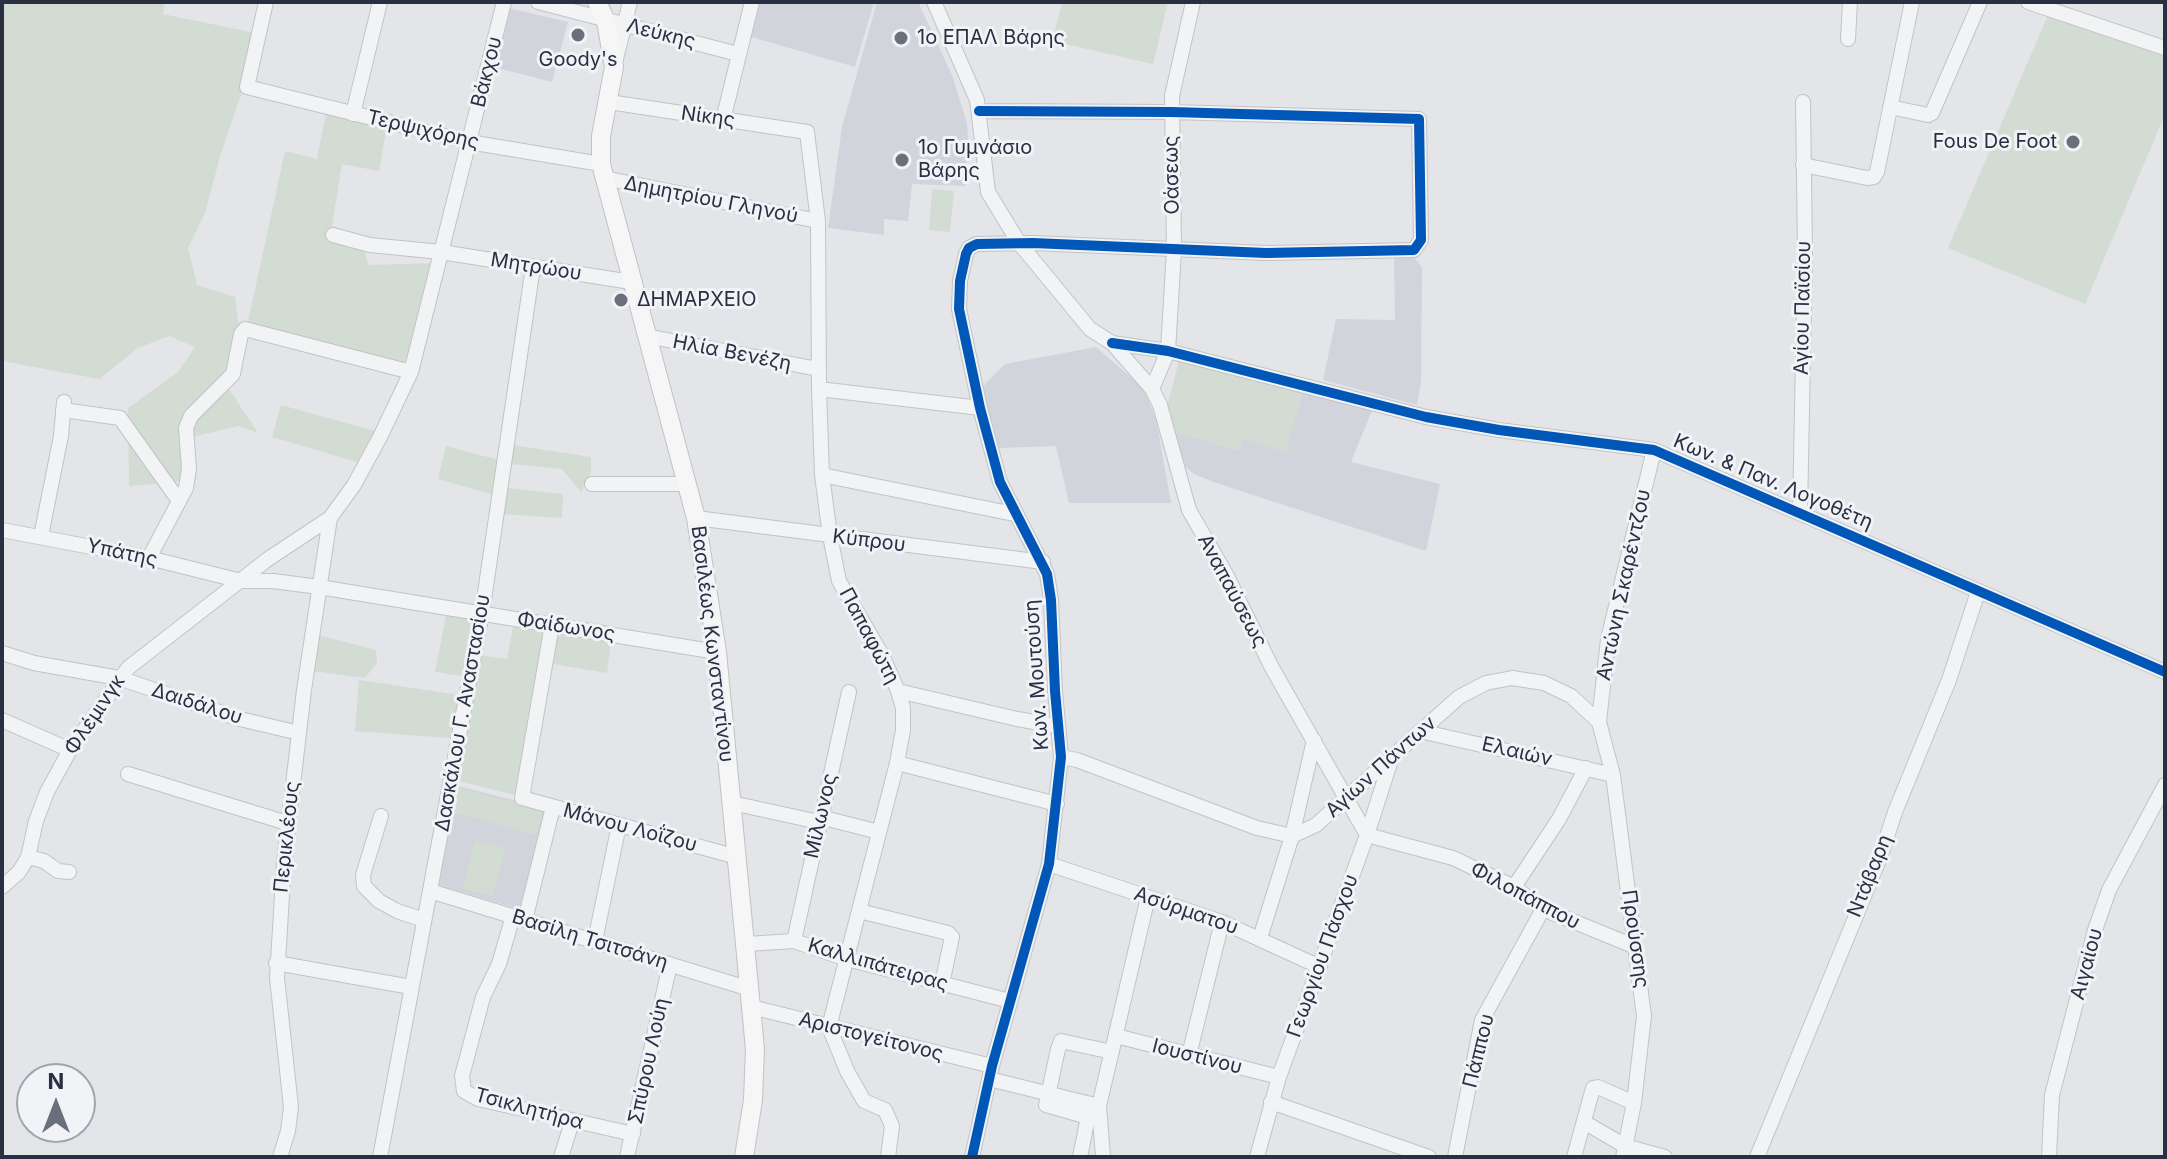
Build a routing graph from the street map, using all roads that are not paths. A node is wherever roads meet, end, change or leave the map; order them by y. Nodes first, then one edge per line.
1 (266, 2) edge
2 (380, 2) edge
3 (504, 2) edge
4 (538, 2) edge
5 (597, 2) edge
6 (630, 2) edge
7 (752, 2) edge
8 (934, 2) edge
9 (1193, 2) edge
10 (1850, 2) edge
11 (1912, 2) edge
12 (1980, 2) edge
13 (2028, 2) edge
14 (615, 23) junction
15 (1848, 39) dead end
16 (2165, 48) edge
17 (738, 54) junction
18 (609, 102) junction
19 (1803, 102) dead end
20 (1890, 107) junction
21 (979, 111) junction
22 (1171, 112) junction
23 (353, 114) junction
24 (723, 120) junction
25 (807, 132) joint
26 (469, 142) junction
27 (1803, 165) junction
28 (602, 171) junction
29 (818, 221) junction
30 (333, 235) dead end
31 (1019, 243) junction
32 (1174, 250) junction
33 (441, 252) junction
34 (533, 267) junction
35 (631, 282) junction
36 (646, 336) junction
37 (1112, 343) junction
38 (1168, 351) junction
39 (818, 369) junction
40 (411, 372) junction
41 (819, 389) junction
42 (1152, 389) junction
43 (980, 408) junction
44 (1654, 450) junction
45 (822, 475) junction
46 (592, 484) dead end
47 (687, 484) junction
48 (179, 501) junction
49 (1800, 513) junction
50 (1014, 514) junction
51 (330, 518) junction
52 (696, 518) junction
53 (2, 530) edge
54 (41, 536) junction
55 (830, 536) junction
56 (149, 558) junction
57 (268, 559) junction
58 (1043, 562) junction
59 (241, 581) junction
60 (273, 581) junction
61 (319, 587) junction
62 (1978, 592) junction
63 (482, 613) junction
64 (552, 625) junction
65 (717, 652) junction
66 (2, 653) edge
67 (2165, 672) edge
68 (119, 678) junction
69 (898, 691) junction
70 (849, 692) dead end
71 (2, 720) edge
72 (1599, 722) junction
73 (1057, 726) junction
74 (1420, 731) junction
75 (299, 733) junction
76 (1314, 740) junction
77 (70, 750) junction
78 (1392, 756) junction
79 (1061, 757) junction
80 (897, 763) junction
81 (1586, 768) junction
82 (128, 774) dead end
83 (1613, 775) junction
84 (2165, 785) edge
85 (1347, 797) junction
86 (732, 803) junction
87 (1057, 804) junction
88 (553, 807) junction
89 (381, 816) dead end
90 (820, 820) junction
91 (287, 823) junction
92 (619, 825) junction
93 (879, 832) junction
94 (1367, 835) junction
95 (1292, 836) junction
96 (28, 857) junction
97 (737, 857) junction
98 (1049, 864) junction
99 (69, 872) dead end
100 (2, 887) edge
101 (1514, 887) junction
102 (430, 891) junction
103 (1148, 897) junction
104 (1543, 909) junction
105 (859, 911) junction
106 (519, 918) junction
107 (424, 920) junction
108 (1222, 922) junction
109 (1260, 938) junction
110 (595, 941) junction
111 (794, 941) junction
112 (746, 944) junction
113 (1636, 947) junction
114 (847, 959) junction
115 (276, 963) junction
116 (670, 964) junction
117 (1320, 967) junction
118 (942, 984) junction
119 (411, 987) junction
120 (751, 998) junction
121 (1010, 1001) junction
122 (829, 1027) junction
123 (1116, 1036) junction
124 (1112, 1052) junction
125 (1189, 1055) junction
126 (990, 1073) junction
127 (1279, 1077) junction
128 (1048, 1093) junction
129 (1271, 1102) junction
130 (1634, 1103) junction
131 (1099, 1106) junction
132 (572, 1122) junction
133 (1584, 1122) junction
134 (633, 1134) junction
135 (1624, 1151) edge
136 (280, 1157) edge
137 (380, 1157) edge
138 (561, 1157) edge
139 (627, 1157) edge
140 (744, 1157) edge
141 (888, 1157) edge
142 (974, 1157) edge
143 (1080, 1157) edge
144 (1103, 1157) edge
145 (1257, 1157) edge
146 (1429, 1157) edge
147 (1455, 1157) edge
148 (1574, 1157) edge
149 (1665, 1157) edge
150 (1757, 1157) edge
151 (2049, 1157) edge

1 - 23 street, Τερψιχόρης
2 - 23 street
3 - 26 street, Βάκχου
4 - 14 street, Λεύκης
5 - 14 main road, Βασιλέως Κωνσταντίνου
6 - 14 street
7 - 17 street
8 - 21 street, Αναπαύσεως
9 - 22 street, Οάσεως
10 - 15 street
11 - 20 street
12 - 20 street
13 - 16 street
14 - 17 street, Λεύκης
14 - 18 main road, Βασιλέως Κωνσταντίνου
17 - 24 street
18 - 24 street, Νίκης
18 - 28 main road, Βασιλέως Κωνσταντίνου
19 - 27 street, Αγίου Παϊσίου
20 - 27 street
21 - 22 street
21 - 31 street, Αναπαύσεως
22 - 32 street, Οάσεως
22 - 32 street, Κων. Μουτούση
23 - 26 street, Τερψιχόρης
24 - 25 street, Νίκης
25 - 29 street, Παπαφώτη
26 - 28 street, Τερψιχόρης
26 - 33 street, Περικλέους
27 - 49 street, Αγίου Παϊσίου
28 - 29 street, Δημητρίου Γληνού
28 - 35 main road, Βασιλέως Κωνσταντίνου
29 - 39 street, Παπαφώτη
30 - 33 street, Μητρώου
31 - 32 street, Κων. Μουτούση
31 - 37 street, Αναπαύσεως
31 - 43 street, Κων. Μουτούση
32 - 38 street, Οάσεως
33 - 34 street, Μητρώου
33 - 40 street, Περικλέους
34 - 35 street, Μητρώου
34 - 63 street, Δασκάλου Γ. Αναστασίου
35 - 36 main road, Βασιλέως Κωνσταντίνου
36 - 39 street, Ηλία Βενέζη
36 - 47 main road, Βασιλέως Κωνσταντίνου
37 - 38 street, Κων. & Παν. Λογοθέτη
37 - 42 street, Αναπαύσεως
38 - 42 street, Οάσεως
38 - 44 street, Κων. & Παν. Λογοθέτη
39 - 41 street, Παπαφώτη
40 - 48 street
40 - 51 street, Περικλέους
41 - 43 street
41 - 45 street, Παπαφώτη
42 - 76 street, Αναπαύσεως
43 - 50 street, Κων. Μουτούση
44 - 49 street, Κων. & Παν. Λογοθέτη
44 - 72 street, Αντώνη Σκαρέντζου
45 - 50 street
45 - 55 street, Παπαφώτη
46 - 47 street
47 - 52 main road, Βασιλέως Κωνσταντίνου
48 - 54 street
48 - 56 street
49 - 62 street, Κων. & Παν. Λογοθέτη
50 - 58 street, Κων. Μουτούση
51 - 57 street, Περικλέους
51 - 61 street, Περικλέους
52 - 55 street, Κύπρου
52 - 65 main road, Βασιλέως Κωνσταντίνου
53 - 54 street, Υπάτης
54 - 56 street, Υπάτης
55 - 58 street, Κύπρου
55 - 69 street, Παπαφώτη
56 - 59 street, Υπάτης
57 - 59 street, Περικλέους
57 - 60 street
58 - 73 street, Κων. Μουτούση
59 - 60 street, Υπάτης
59 - 68 street, Φλέμινγκ
60 - 61 street, Φαίδωνος
61 - 63 street, Φαίδωνος
61 - 75 street, Περικλέους
62 - 67 street, Κων. & Παν. Λογοθέτη
62 - 150 street, Ντάβαρη
63 - 64 street, Φαίδωνος
63 - 102 street, Δασκάλου Γ. Αναστασίου
64 - 65 street, Φαίδωνος
64 - 88 street, Μάνου Λοΐζου
65 - 86 main road, Βασιλέως Κωνσταντίνου
66 - 68 street, Δαιδάλου
68 - 75 street, Δαιδάλου
68 - 77 street, Φλέμινγκ
69 - 73 street
69 - 80 street, Παπαφώτη
70 - 90 street, Μίλωνος
71 - 77 street
72 - 74 street, Αγίων Πάντων
72 - 83 street, Προύσσης
73 - 79 street, Κων. Μουτούση
74 - 78 street, Αγίων Πάντων
74 - 81 street, Ελαιών
75 - 91 street, Περικλέους
76 - 85 street, Αναπαύσεως
76 - 95 street
77 - 96 street, Φλέμινγκ
78 - 85 street, Αγίων Πάντων
78 - 94 street, Γεωργίου Πάσχου
79 - 87 street, Κων. Μουτούση
79 - 95 street
80 - 87 street
80 - 93 street, Παπαφώτη
81 - 83 street, Ελαιών
81 - 101 street
82 - 91 street
83 - 113 street, Προύσσης
84 - 151 street, Αιγαίου
85 - 94 street, Αναπαύσεως
85 - 95 street, Αγίων Πάντων
86 - 90 street
86 - 97 main road, Βασιλέως Κωνσταντίνου
87 - 98 street, Κων. Μουτούση
88 - 92 street, Μάνου Λοΐζου
88 - 106 street
89 - 107 street
90 - 93 street
90 - 111 street, Μίλωνος
91 - 115 street, Περικλέους
92 - 97 street, Μάνου Λοΐζου
92 - 110 street
93 - 105 street, Παπαφώτη
94 - 101 street, Φιλοπάππου
94 - 117 street, Γεωργίου Πάσχου
95 - 109 street
96 - 99 street
96 - 100 street, Φλέμινγκ
97 - 112 main road, Βασιλέως Κωνσταντίνου
98 - 103 street, Ασύρματου
98 - 121 street, Κων. Μουτούση
101 - 104 street, Φιλοπάππου
102 - 106 street, Βασίλη Τσιτσάνη
102 - 107 street, Δασκάλου Γ. Αναστασίου
103 - 108 street, Ασύρματου
103 - 123 street
104 - 113 street, Φιλοπάππου
104 - 147 street, Πάππου
105 - 114 street, Παπαφώτη
105 - 118 street
106 - 110 street, Βασίλη Τσιτσάνη
106 - 132 street, Τσικλητήρα
107 - 119 street, Δασκάλου Γ. Αναστασίου
108 - 109 street, Ασύρματου
108 - 125 street
109 - 117 street, Ασύρματου
110 - 116 street, Βασίλη Τσιτσάνη
111 - 112 street, Καλλιπάτειρας
111 - 114 street, Καλλιπάτειρας
112 - 120 main road, Βασιλέως Κωνσταντίνου
113 - 130 street, Προύσσης
114 - 118 street, Καλλιπάτειρας
114 - 122 street, Παπαφώτη
115 - 119 street
115 - 136 street, Περικλέους
116 - 120 street, Βασίλη Τσιτσάνη
116 - 134 street, Σπύρου Λούη
117 - 127 street, Γεωργίου Πάσχου
118 - 121 street, Καλλιπάτειρας
119 - 137 street, Δασκάλου Γ. Αναστασίου
120 - 122 street, Αριστογείτονος
120 - 140 main road, Βασιλέως Κωνσταντίνου
121 - 126 street, Κων. Μουτούση
122 - 126 street, Αριστογείτονος
122 - 141 street
123 - 124 street
123 - 125 street, Ιουστίνου
124 - 128 street
124 - 131 street
125 - 127 street, Ιουστίνου
126 - 128 street, Αριστογείτονος
126 - 142 street, Κων. Μουτούση
127 - 129 street, Γεωργίου Πάσχου
128 - 131 street, Αριστογείτονος
128 - 143 street
129 - 145 street, Γεωργίου Πάσχου
129 - 146 street
130 - 133 street
130 - 135 street, Προύσσης
131 - 144 street
132 - 134 street, Τσικλητήρα
132 - 138 street
133 - 135 street
133 - 148 street
134 - 139 street, Σπύρου Λούη
135 - 149 street

